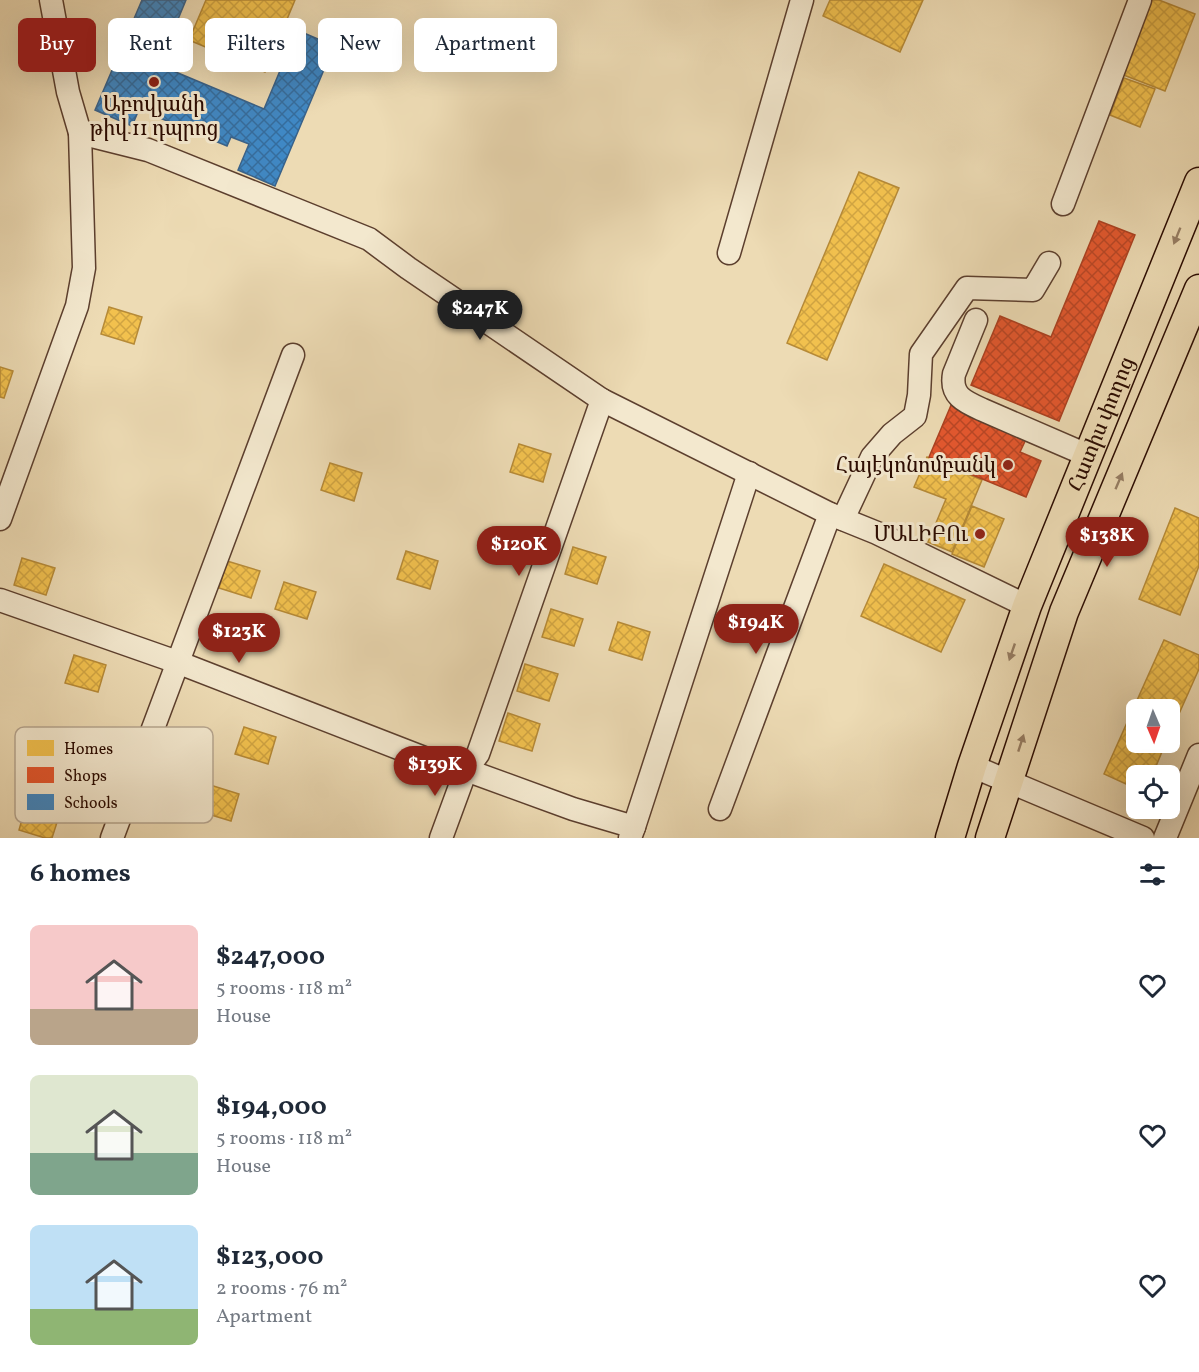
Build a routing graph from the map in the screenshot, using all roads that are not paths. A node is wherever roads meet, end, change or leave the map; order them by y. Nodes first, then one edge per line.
1 (51, 0) edge
2 (802, 0) edge
3 (1140, 0) edge
4 (80, 133) junction
5 (1199, 182) edge
6 (1063, 204) dead end
7 (729, 253) dead end
8 (1049, 263) dead end
9 (1199, 289) edge
10 (976, 320) dead end
11 (293, 355) dead end
12 (602, 400) junction
13 (1087, 455) junction
14 (749, 473) junction
15 (837, 517) junction
16 (0, 519) edge
17 (0, 600) edge
18 (1027, 606) junction
19 (177, 662) junction
20 (153, 727) edge
21 (1199, 755) edge
22 (972, 766) junction
23 (466, 770) junction
24 (1008, 782) junction
25 (720, 809) dead end
26 (118, 823) edge
27 (632, 832) edge
28 (112, 838) edge
29 (441, 838) edge
30 (950, 838) edge
31 (990, 838) edge
32 (1143, 838) edge
33 (1165, 838) edge

1 - 4 street
2 - 7 street
3 - 6 street
4 - 12 street
4 - 16 street
5 -> 13 main road, Հատիս փողոց
8 - 15 street
24 -> 9 main road, Հատիս փողոց
10 - 13 street
11 - 19 street
12 - 14 street
12 - 23 street
13 - 18 main road, Հատիս փողոց
14 - 15 street
14 - 27 street
15 - 18 street
15 - 25 street
17 - 19 street
18 -> 22 main road, Հատիս փողոց
19 - 20 street
19 - 23 street
21 - 33 street
22 - 24 street
22 - 30 main road, Հատիս փողոց
23 - 27 street
23 - 29 street
24 - 31 main road, Հատիս փողոց
24 - 32 street
26 - 28 street

